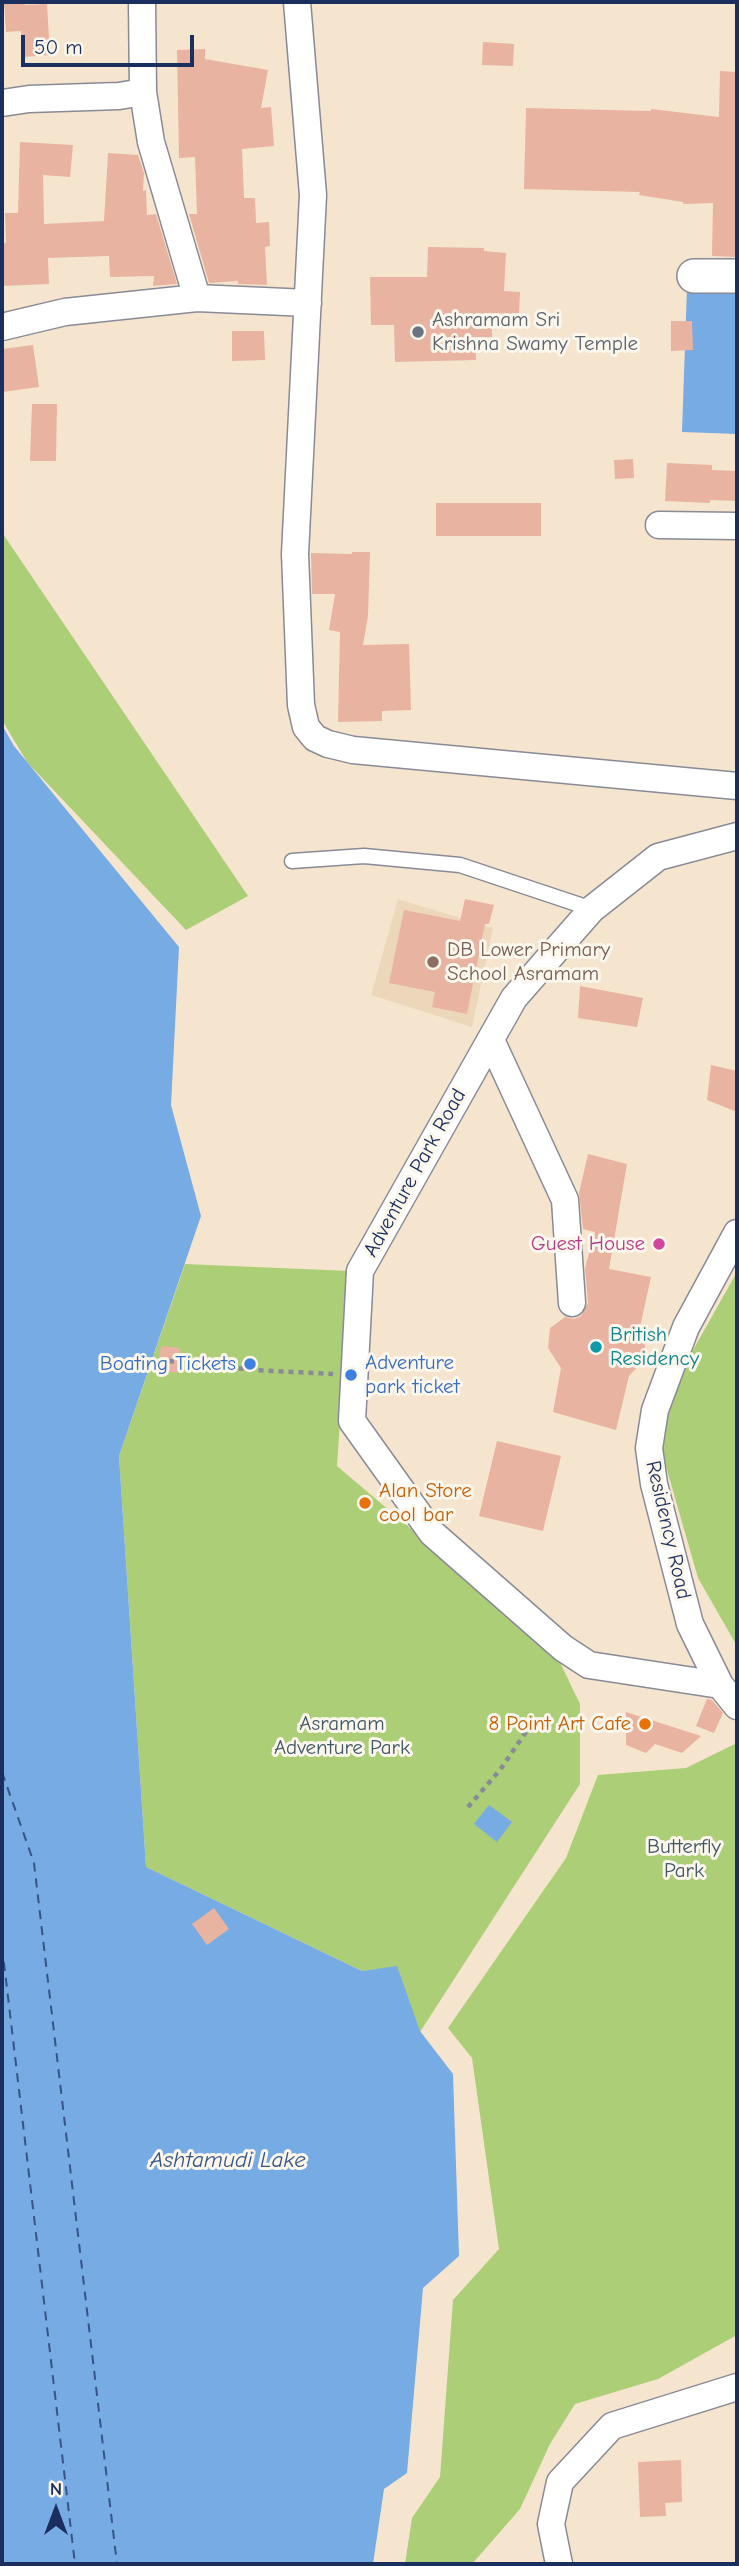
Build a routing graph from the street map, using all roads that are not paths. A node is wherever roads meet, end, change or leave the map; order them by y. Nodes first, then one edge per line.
1 (142, 2) edge
2 (297, 2) edge
3 (144, 92) junction
4 (2, 103) edge
5 (694, 276) dead end
6 (737, 276) edge
7 (197, 298) junction
8 (308, 303) junction
9 (2, 327) edge
10 (659, 525) dead end
11 (737, 526) edge
12 (737, 786) edge
13 (737, 836) edge
14 (292, 861) dead end
15 (593, 909) junction
16 (491, 1040) junction
17 (737, 1233) edge
18 (572, 1303) dead end
19 (720, 1685) junction
20 (737, 1706) edge
21 (737, 2387) edge
22 (559, 2564) edge

1 - 3 street
2 - 8 street
3 - 4 street
3 - 7 street
5 - 6 street
7 - 8 street
7 - 9 street
8 - 12 street
10 - 11 street
13 - 15 street, Adventure Park Road
14 - 15 lane
15 - 16 street, Adventure Park Road
16 - 18 street
16 - 19 street, Adventure Park Road
17 - 19 street, Residency Road
19 - 20 street, Residency Road
21 - 22 street

